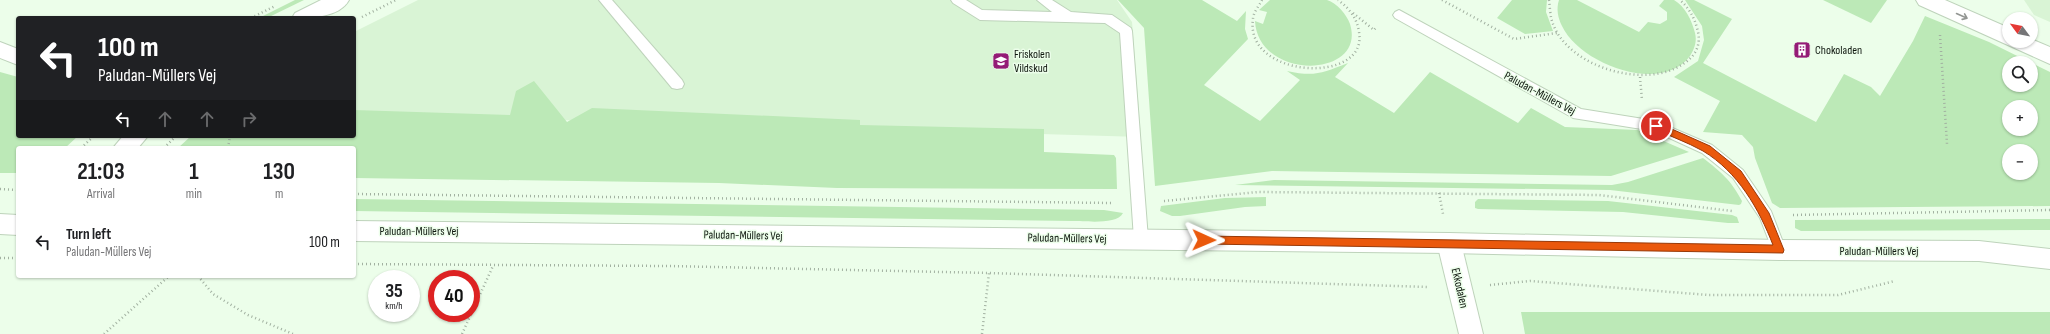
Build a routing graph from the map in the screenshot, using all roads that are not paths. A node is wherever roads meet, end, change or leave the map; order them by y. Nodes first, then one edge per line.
1 (339, 0) edge
2 (606, 0) edge
3 (957, 0) edge
4 (1043, 0) edge
5 (1963, 0) edge
6 (1932, 3) edge
7 (1399, 15) dead end
8 (306, 16) edge
9 (1071, 18) junction
10 (2002, 18) edge
11 (2002, 34) edge
12 (2038, 34) edge
13 (2050, 40) edge
14 (2032, 48) edge
15 (0, 50) edge
16 (16, 55) edge
17 (2050, 56) edge
18 (677, 84) dead end
19 (135, 138) edge
20 (126, 146) edge
21 (0, 224) edge
22 (16, 225) edge
23 (356, 231) edge
24 (1141, 239) junction
25 (1449, 243) junction
26 (2050, 244) edge
27 (1779, 250) junction
28 (1980, 251) junction
29 (2050, 259) edge
30 (1471, 334) edge

1 - 8 street
2 - 18 lane
3 - 9 lane
4 - 9 lane
5 - 10 street
6 -> 11 street
7 - 27 lane, Paludan-Müllers Vej
9 - 24 lane
12 - 13 street
14 - 17 street
15 - 16 street
19 - 20 street
21 - 22 street
23 - 24 street, Paludan-Müllers Vej
24 - 25 street, Paludan-Müllers Vej
25 - 27 street, Paludan-Müllers Vej
25 - 30 street, Ekkodalen
26 - 28 street, Paludan-Müllers Vej
27 - 28 street, Paludan-Müllers Vej
28 - 29 street, Paludan-Müllers Vej

